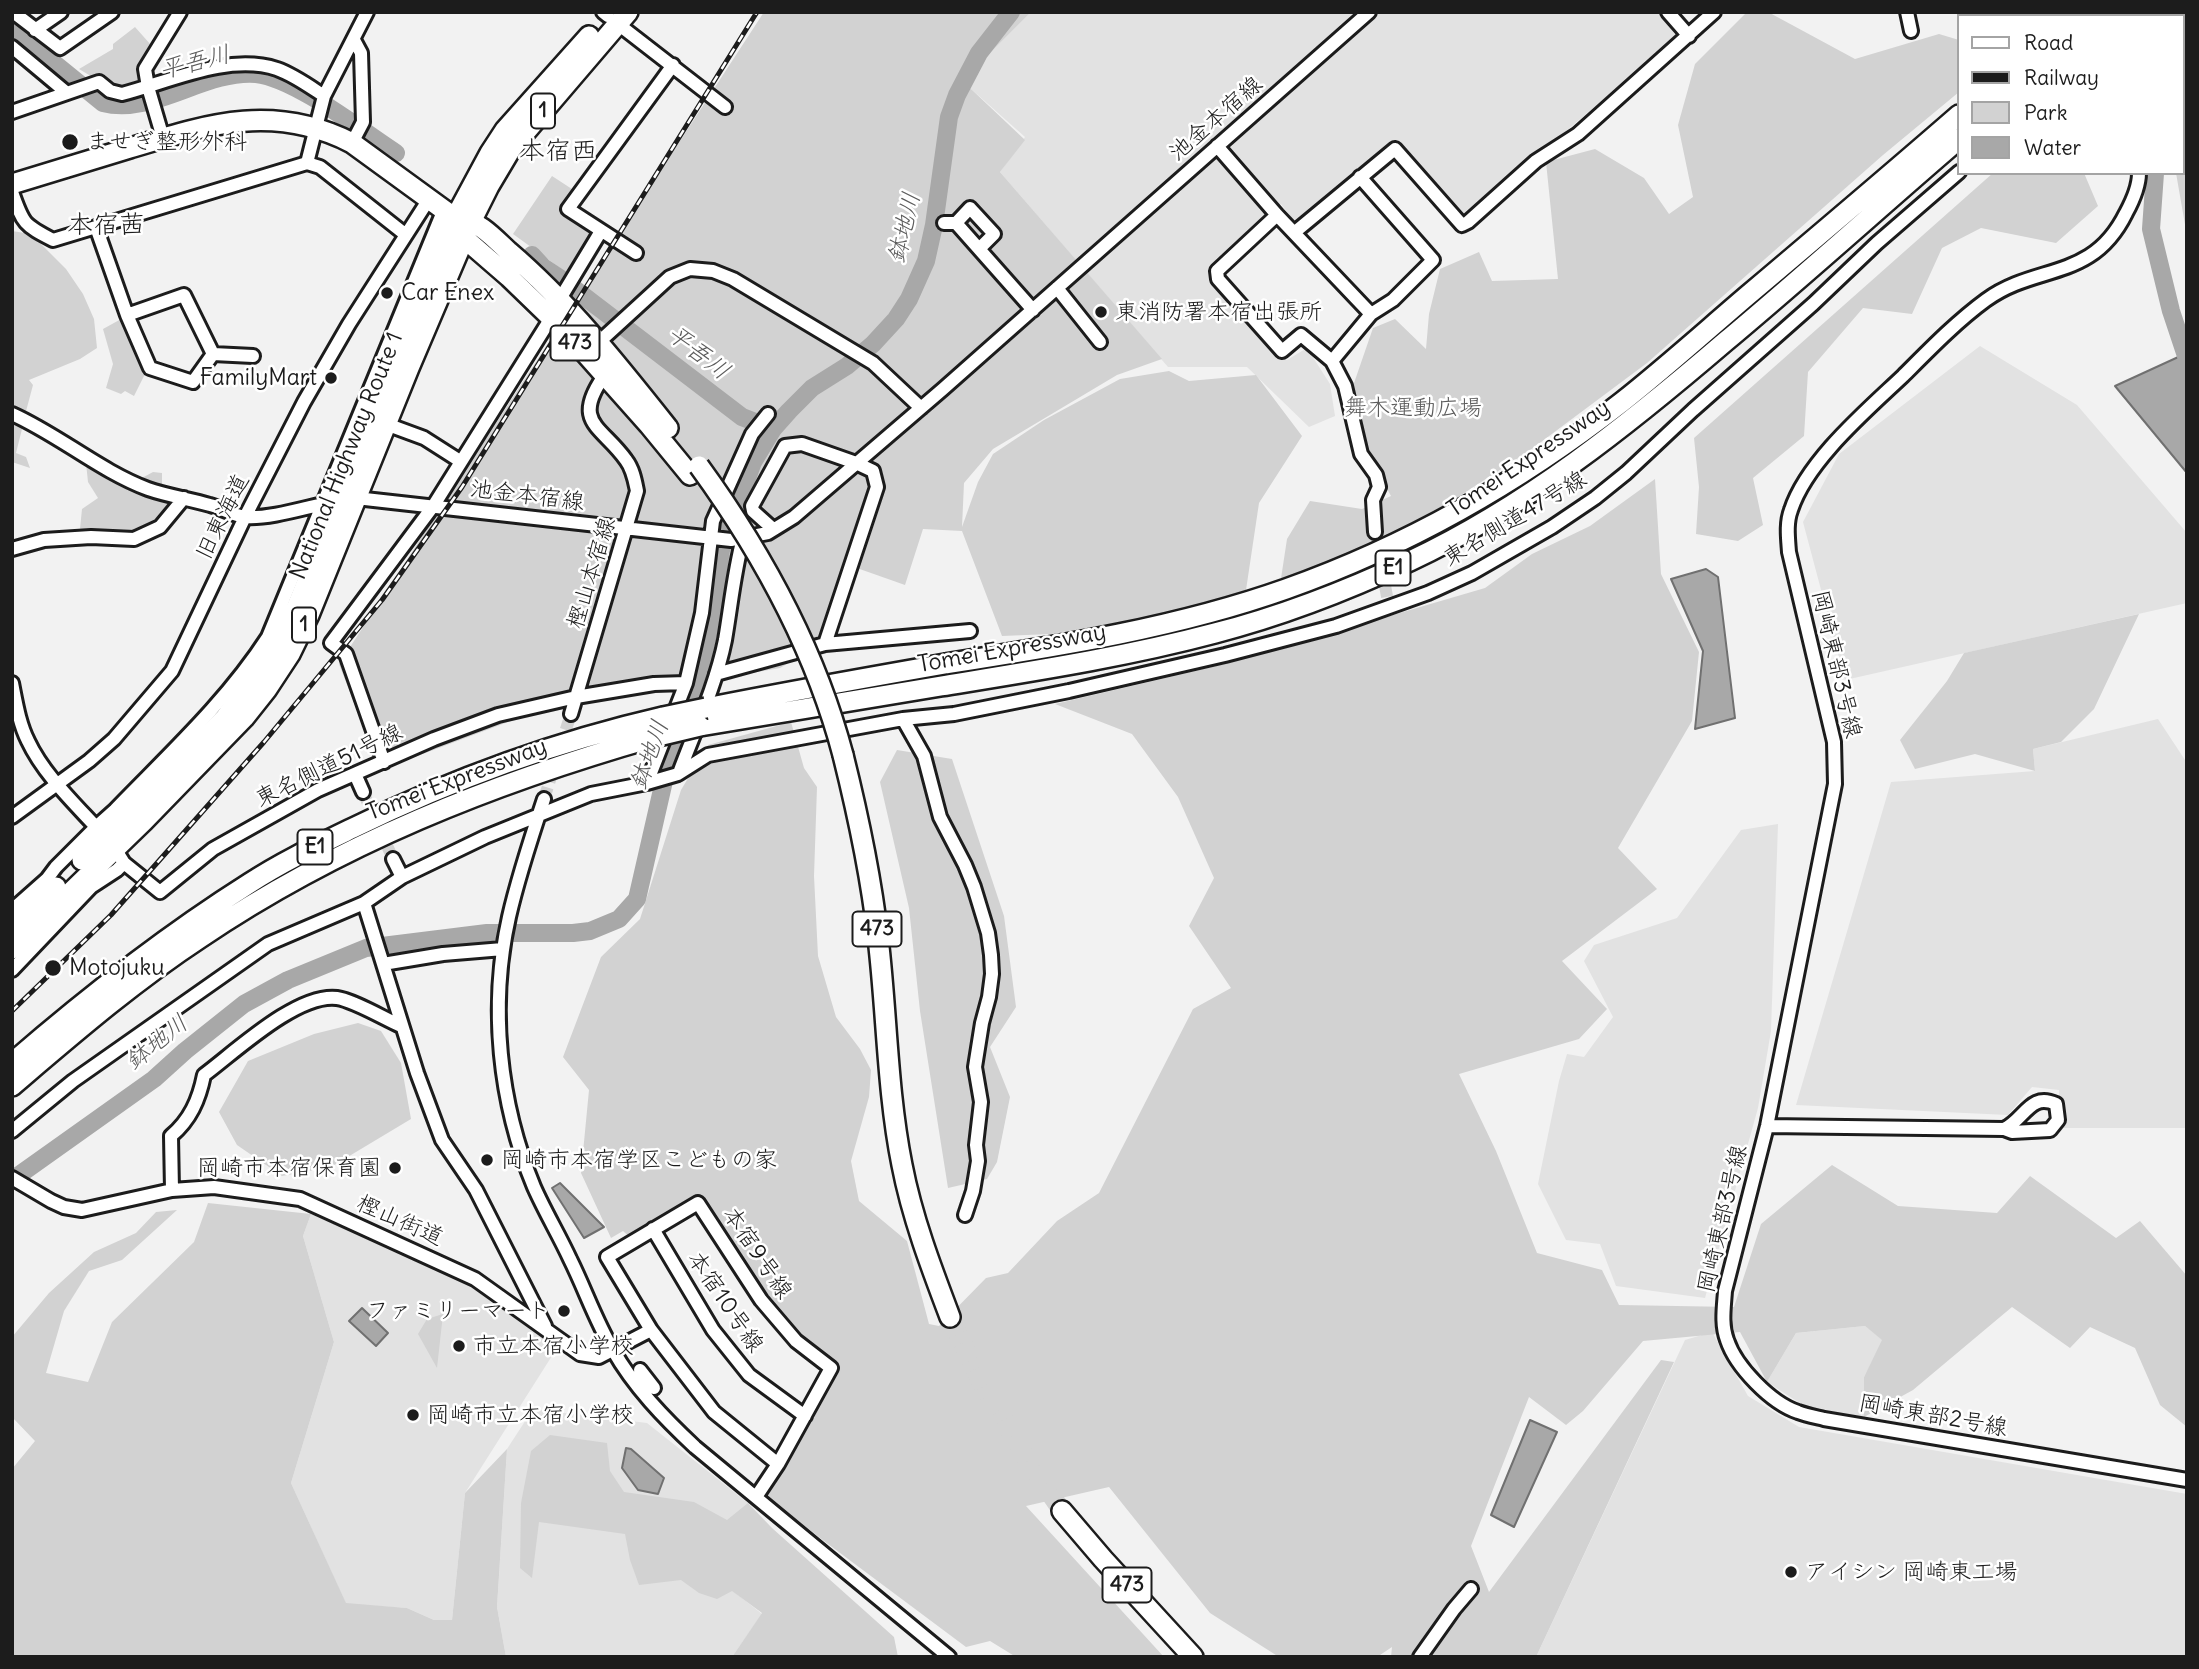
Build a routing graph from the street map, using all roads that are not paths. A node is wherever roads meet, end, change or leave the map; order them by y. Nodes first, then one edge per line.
1 (13, 12) edge
2 (61, 12) edge
3 (112, 12) edge
4 (180, 12) edge
5 (367, 12) edge
6 (1369, 12) edge
7 (1668, 12) edge
8 (1714, 12) edge
9 (1907, 12) edge
10 (614, 15) edge
11 (35, 30) junction
12 (1911, 31) dead end
13 (1689, 36) junction
14 (354, 40) junction
15 (12, 47) edge
16 (673, 65) junction
17 (148, 88) junction
18 (70, 92) junction
19 (324, 96) junction
20 (725, 107) dead end
21 (12, 112) edge
22 (1958, 116) edge
23 (317, 128) junction
24 (161, 129) junction
25 (1958, 140) edge
26 (352, 144) junction
27 (1217, 146) junction
28 (307, 163) junction
29 (1958, 173) edge
30 (2139, 175) edge
31 (1360, 177) junction
32 (12, 184) edge
33 (12, 192) edge
34 (1277, 215) junction
35 (453, 217) junction
36 (96, 227) junction
37 (601, 231) junction
38 (1295, 232) junction
39 (406, 235) junction
40 (979, 249) junction
41 (636, 253) dead end
42 (1057, 288) junction
43 (561, 297) junction
44 (1033, 310) junction
45 (1371, 314) junction
46 (127, 315) junction
47 (551, 318) junction
48 (604, 337) junction
49 (1100, 342) dead end
50 (214, 354) junction
51 (253, 356) dead end
52 (1332, 361) junction
53 (604, 376) junction
54 (921, 408) junction
55 (12, 414) edge
56 (768, 414) dead end
57 (386, 425) junction
58 (460, 461) junction
59 (856, 463) junction
60 (694, 471) junction
61 (184, 498) junction
62 (339, 500) junction
63 (434, 505) junction
64 (245, 517) junction
65 (628, 528) junction
66 (773, 529) junction
67 (1375, 532) tunnel mouth
68 (710, 538) junction
69 (737, 539) junction
70 (12, 549) edge
71 (970, 631) dead end
72 (277, 633) junction
73 (825, 644) junction
74 (716, 674) junction
75 (12, 683) edge
76 (686, 683) junction
77 (576, 697) junction
78 (570, 714) tunnel mouth
79 (703, 717) junction
80 (903, 719) junction
81 (169, 754) junction
82 (384, 762) junction
83 (355, 774) junction
84 (678, 774) junction
85 (164, 776) junction
86 (57, 783) junction
87 (647, 783) junction
88 (363, 792) tunnel mouth
89 (544, 799) tunnel mouth
90 (539, 814) junction
91 (12, 817) edge
92 (110, 844) junction
93 (393, 859) tunnel mouth
94 (402, 877) junction
95 (364, 903) junction
96 (12, 910) edge
97 (12, 928) edge
98 (503, 947) junction
99 (12, 949) edge
100 (383, 964) junction
101 (12, 970) edge
102 (401, 1026) junction
103 (12, 1063) edge
104 (12, 1086) edge
105 (1768, 1126) junction
106 (2004, 1129) dead end
107 (12, 1131) edge
108 (12, 1178) edge
109 (172, 1190) junction
110 (965, 1215) dead end
111 (653, 1229) junction
112 (950, 1317) tunnel mouth
113 (1723, 1318) joint
114 (547, 1330) junction
115 (651, 1330) junction
116 (612, 1350) junction
117 (640, 1370) dead end
118 (654, 1388) dead end
119 (805, 1416) junction
120 (778, 1464) junction
121 (2187, 1480) edge
122 (756, 1497) junction
123 (1062, 1511) tunnel mouth
124 (1471, 1589) dead end
125 (949, 1657) edge
126 (1193, 1657) edge
127 (1420, 1657) edge

1 - 11 street
2 - 11 street
3 - 11 street
4 - 17 street
5 - 14 street
6 - 27 street, 池金本宿線
7 - 13 street
8 - 13 street
9 - 12 street
10 - 16 street
10 - 35 highway, National Highway Route 1 / 1
13 - 31 street
14 - 19 street
14 - 26 street
15 - 18 street
16 - 20 street
16 - 37 street
17 - 18 street
17 - 19 street
17 - 24 street
18 - 21 street
19 - 23 street
22 - 79 highway, Tomei Expressway / E1
23 - 24 highway, 473
23 - 26 highway, 473
23 - 28 street
24 - 32 highway, 473
25 - 79 highway, Tomei Expressway / E1
26 - 35 highway, 473
27 - 34 street
27 - 42 street, 池金本宿線
28 - 36 street
28 - 39 street
29 - 80 street, 東名側道47号線
30 - 105 street, 岡崎東部3号線
31 - 38 street
31 - 45 street
33 - 36 street
34 - 38 street
34 - 52 street
35 - 39 street, 旧東海道
35 - 43 highway, 473
35 - 47 highway, 473
35 - 57 highway, National Highway Route 1 / 1
35 - 62 highway, National Highway Route 1 / 1
36 - 46 street
37 - 41 street
37 - 43 street
38 - 45 street
39 - 64 street, 旧東海道
40 - 40 street
40 - 44 street
42 - 44 street
42 - 49 street
43 - 48 highway, 473
44 - 54 street
45 - 52 street
46 - 50 street
46 - 50 street
47 - 53 highway, 473
47 - 58 street
48 - 54 street
48 - 60 highway, 473
50 - 51 street
52 - 67 street
53 - 60 highway, 473
53 - 65 street, 樫山本宿線
54 - 59 street
55 - 61 street
56 - 68 street
57 - 58 street
57 - 62 highway, National Highway Route 1 / 1
58 - 63 street
59 - 66 street
59 - 66 street
59 - 73 street
60 - 112 highway, 473, bridge
61 - 64 street
61 - 70 street
62 - 63 street, 池金本宿線
62 - 64 street, 池金本宿線
62 - 72 highway, National Highway Route 1 / 1
62 - 92 highway, National Highway Route 1 / 1
63 - 65 street, 池金本宿線
63 - 82 street
64 - 86 street, 旧東海道
65 - 68 street, 池金本宿線
65 - 77 street, 樫山本宿線
66 - 69 street
68 - 69 street, 池金本宿線
68 - 76 street
69 - 74 street
71 - 73 street
72 - 81 street
72 - 85 highway, National Highway Route 1 / 1
73 - 74 street
74 - 84 street
75 - 86 street
76 - 77 street, 東名側道51号線
76 - 87 street
77 - 78 street, 樫山本宿線
77 - 82 street, 東名側道51号線
79 - 103 highway, Tomei Expressway / E1, bridge
79 - 104 highway, Tomei Expressway / E1, bridge
80 - 84 street, 東名側道47号線
80 - 110 street
81 - 85 street
81 - 92 street
82 - 83 street, 東名側道51号線
83 - 88 street
83 - 92 street, 東名側道51号線
84 - 87 street, 東名側道47号線
85 - 92 highway, National Highway Route 1 / 1
86 - 91 street, 旧東海道
86 - 92 street
87 - 90 street, 東名側道47号線
89 - 90 street
90 - 94 street, 東名側道47号線
90 - 98 street
92 - 96 street
92 - 97 highway, National Highway Route 1 / 1
92 - 99 highway, National Highway Route 1 / 1
92 - 101 street
93 - 94 street
94 - 95 street, 東名側道47号線
95 - 100 street
95 - 107 street, 東名側道47号線
98 - 100 street
98 - 116 street
100 - 102 street
102 - 109 street
102 - 114 street
105 - 106 street
105 - 113 street, 岡崎東部3号線
108 - 109 street, 樫山街道
109 - 114 street, 樫山街道
111 - 115 street, 本宿9号線
111 - 119 street, 本宿10号線
111 - 119 street, 本宿9号線
113 - 121 street, 岡崎東部2号線
114 - 116 street, 樫山街道
115 - 116 street
115 - 120 street
116 - 122 street
117 - 118 street
119 - 120 street, 本宿9号線
120 - 122 street
122 - 125 street
123 - 126 highway, 473
124 - 127 street

